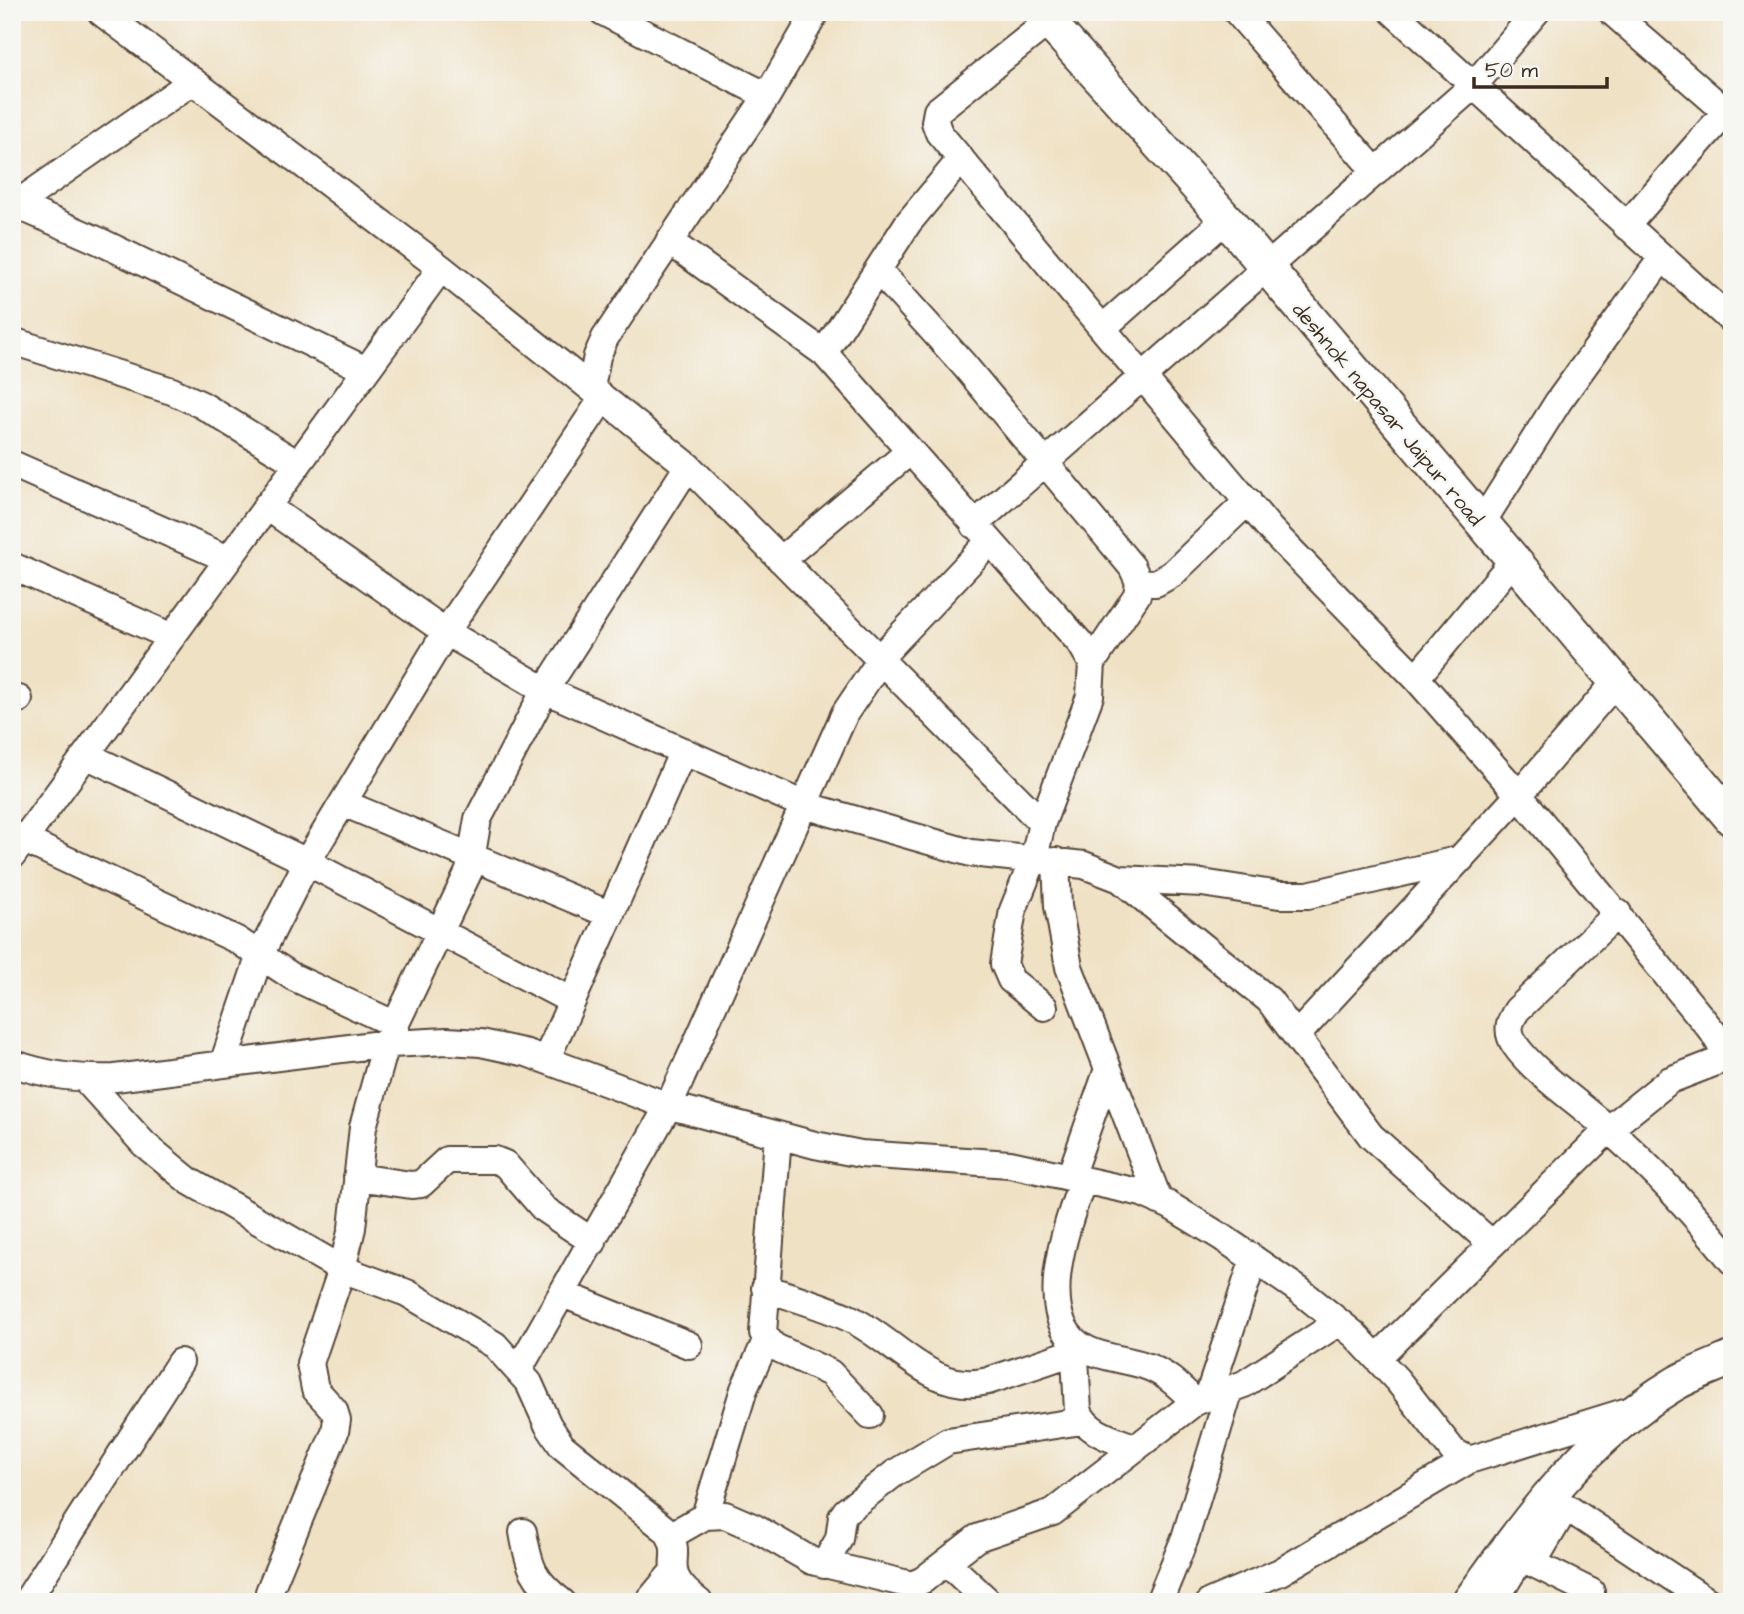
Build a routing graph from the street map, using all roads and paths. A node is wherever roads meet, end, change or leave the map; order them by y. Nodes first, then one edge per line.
1 (101, 12) edge
2 (603, 12) edge
3 (816, 12) edge
4 (1237, 12) edge
5 (1393, 12) edge
6 (1536, 12) edge
7 (1612, 12) edge
8 (1044, 17) edge
9 (193, 81) junction
10 (1474, 85) junction
11 (766, 96) junction
12 (1730, 112) edge
13 (961, 159) junction
14 (1376, 172) junction
15 (14, 204) edge
16 (1226, 219) junction
17 (1626, 226) junction
18 (669, 240) junction
19 (1662, 258) junction
20 (441, 268) junction
21 (1266, 269) junction
22 (879, 271) junction
23 (1732, 321) edge
24 (1104, 327) junction
25 (12, 341) edge
26 (824, 353) junction
27 (366, 370) junction
28 (1143, 376) junction
29 (597, 393) junction
30 (911, 451) junction
31 (1045, 461) junction
32 (12, 464) edge
33 (298, 464) junction
34 (688, 466) junction
35 (1248, 502) junction
36 (266, 506) junction
37 (1481, 524) junction
38 (981, 534) junction
39 (228, 559) junction
40 (780, 560) junction
41 (1513, 561) junction
42 (12, 566) edge
43 (1139, 582) junction
44 (446, 632) junction
45 (172, 637) junction
46 (879, 661) junction
47 (1092, 663) junction
48 (1416, 678) junction
49 (1615, 683) junction
50 (545, 690) junction
51 (683, 751) junction
52 (86, 755) junction
53 (1519, 795) junction
54 (343, 803) junction
55 (804, 805) junction
56 (1732, 819) edge
57 (1042, 823) junction
58 (16, 844) edge
59 (473, 856) junction
60 (1045, 859) junction
61 (1461, 859) junction
62 (307, 862) junction
63 (1120, 879) junction
64 (1618, 913) junction
65 (611, 915) junction
66 (440, 932) junction
67 (260, 955) junction
68 (572, 1001) junction
69 (1044, 1006) dead end
70 (391, 1035) junction
71 (1297, 1035) junction
72 (1730, 1057) edge
73 (546, 1060) junction
74 (12, 1063) edge
75 (223, 1064) junction
76 (1108, 1069) junction
77 (85, 1079) junction
78 (668, 1105) junction
79 (1609, 1129) junction
80 (778, 1136) junction
81 (357, 1177) junction
82 (1076, 1178) junction
83 (1159, 1201) junction
84 (593, 1242) junction
85 (1492, 1244) junction
86 (1254, 1259) junction
87 (1732, 1261) edge
88 (342, 1269) junction
89 (765, 1288) junction
90 (563, 1294) junction
91 (1339, 1322) junction
92 (766, 1341) junction
93 (689, 1345) dead end
94 (1074, 1346) junction
95 (1378, 1357) junction
96 (1732, 1358) edge
97 (180, 1362) dead end
98 (519, 1369) junction
99 (1211, 1396) junction
100 (1640, 1407) junction
101 (870, 1415) dead end
102 (1082, 1421) junction
103 (1136, 1448) junction
104 (1469, 1460) junction
105 (1557, 1501) junction
106 (705, 1516) junction
107 (523, 1532) dead end
108 (670, 1536) junction
109 (1534, 1561) junction
110 (946, 1562) junction
111 (824, 1565) junction
112 (672, 1573) junction
113 (1591, 1592) dead end
114 (26, 1602) edge
115 (268, 1602) edge
116 (562, 1602) edge
117 (648, 1602) edge
118 (699, 1602) edge
119 (989, 1602) edge
120 (1159, 1602) edge
121 (1210, 1602) edge
122 (1469, 1602) edge
123 (1494, 1602) edge
124 (1709, 1602) edge

1 - 9 street
2 - 11 street
3 - 11 street
4 - 14 street
5 - 10 street
6 - 10 street
7 - 12 street
8 - 13 street
8 - 16 main road, deshnok napasar Jaipur road
9 - 15 street
9 - 20 street
10 - 14 street
10 - 17 street
11 - 18 street
12 - 17 street
13 - 22 street
13 - 24 street
14 - 21 street
15 - 27 street
16 - 21 main road, deshnok napasar Jaipur road
16 - 24 street
17 - 19 street
18 - 26 street
18 - 29 street
19 - 23 street
19 - 37 street
20 - 27 street
20 - 29 street
21 - 28 street
21 - 37 main road, deshnok napasar Jaipur road
22 - 26 street
22 - 31 street
24 - 28 street
25 - 33 street
26 - 30 street
27 - 33 street
28 - 31 street
28 - 35 street
29 - 34 street
29 - 44 street
30 - 38 street
30 - 40 street
31 - 38 street
31 - 43 street
32 - 39 street
33 - 36 street
34 - 40 street
34 - 50 street
35 - 43 street
35 - 48 street
36 - 39 street
36 - 44 street
37 - 41 main road, deshnok napasar Jaipur road
38 - 46 street
38 - 47 street
39 - 45 street
40 - 46 street
41 - 48 street
41 - 49 main road, deshnok napasar Jaipur road
42 - 45 street
43 - 47 street
44 - 50 street
44 - 54 street
45 - 52 street
46 - 55 street
46 - 57 street
47 - 57 street
48 - 53 street
49 - 53 street
49 - 56 main road, deshnok napasar Jaipur road
50 - 51 street
50 - 59 street
51 - 55 street
51 - 65 street
52 - 58 street
52 - 62 street
53 - 61 street
53 - 64 street
54 - 59 street
54 - 62 street
55 - 60 street
55 - 78 street
57 - 60 street
58 - 67 street
59 - 65 street
59 - 66 street
60 - 63 street
60 - 69 street
60 - 76 street
61 - 63 street
61 - 71 street
62 - 66 street
62 - 67 street
63 - 71 street
64 - 72 street
64 - 79 street
65 - 68 street
66 - 68 street
66 - 70 street
67 - 70 street
67 - 75 street
68 - 73 street
70 - 73 street
70 - 75 street
70 - 81 street
71 - 85 street
72 - 79 street
73 - 78 street
74 - 77 street
75 - 77 street
76 - 82 street
76 - 83 street
77 - 88 street
78 - 80 street
78 - 84 street
79 - 85 street
79 - 87 street
80 - 82 street
80 - 89 street
81 - 84 street
81 - 88 street
82 - 83 street
82 - 94 street
83 - 86 street
84 - 90 street
85 - 95 street
86 - 91 street
86 - 99 street
88 - 98 street
88 - 115 street
89 - 92 street
89 - 94 street
90 - 93 street
90 - 98 street
91 - 95 street
91 - 99 street
92 - 101 street
92 - 106 street
94 - 99 street
94 - 102 street
95 - 104 street
96 - 100 main road
97 - 114 street
98 - 108 street
99 - 103 street
99 - 120 street
100 - 104 street
100 - 105 main road
102 - 103 street
102 - 111 street
103 - 110 street
104 - 121 street
105 - 109 street
105 - 122 main road
105 - 124 street
106 - 108 street
106 - 111 street
107 - 116 street
108 - 112 street
109 - 113 street
109 - 123 street
110 - 111 street
110 - 119 street
112 - 117 street
112 - 118 street

